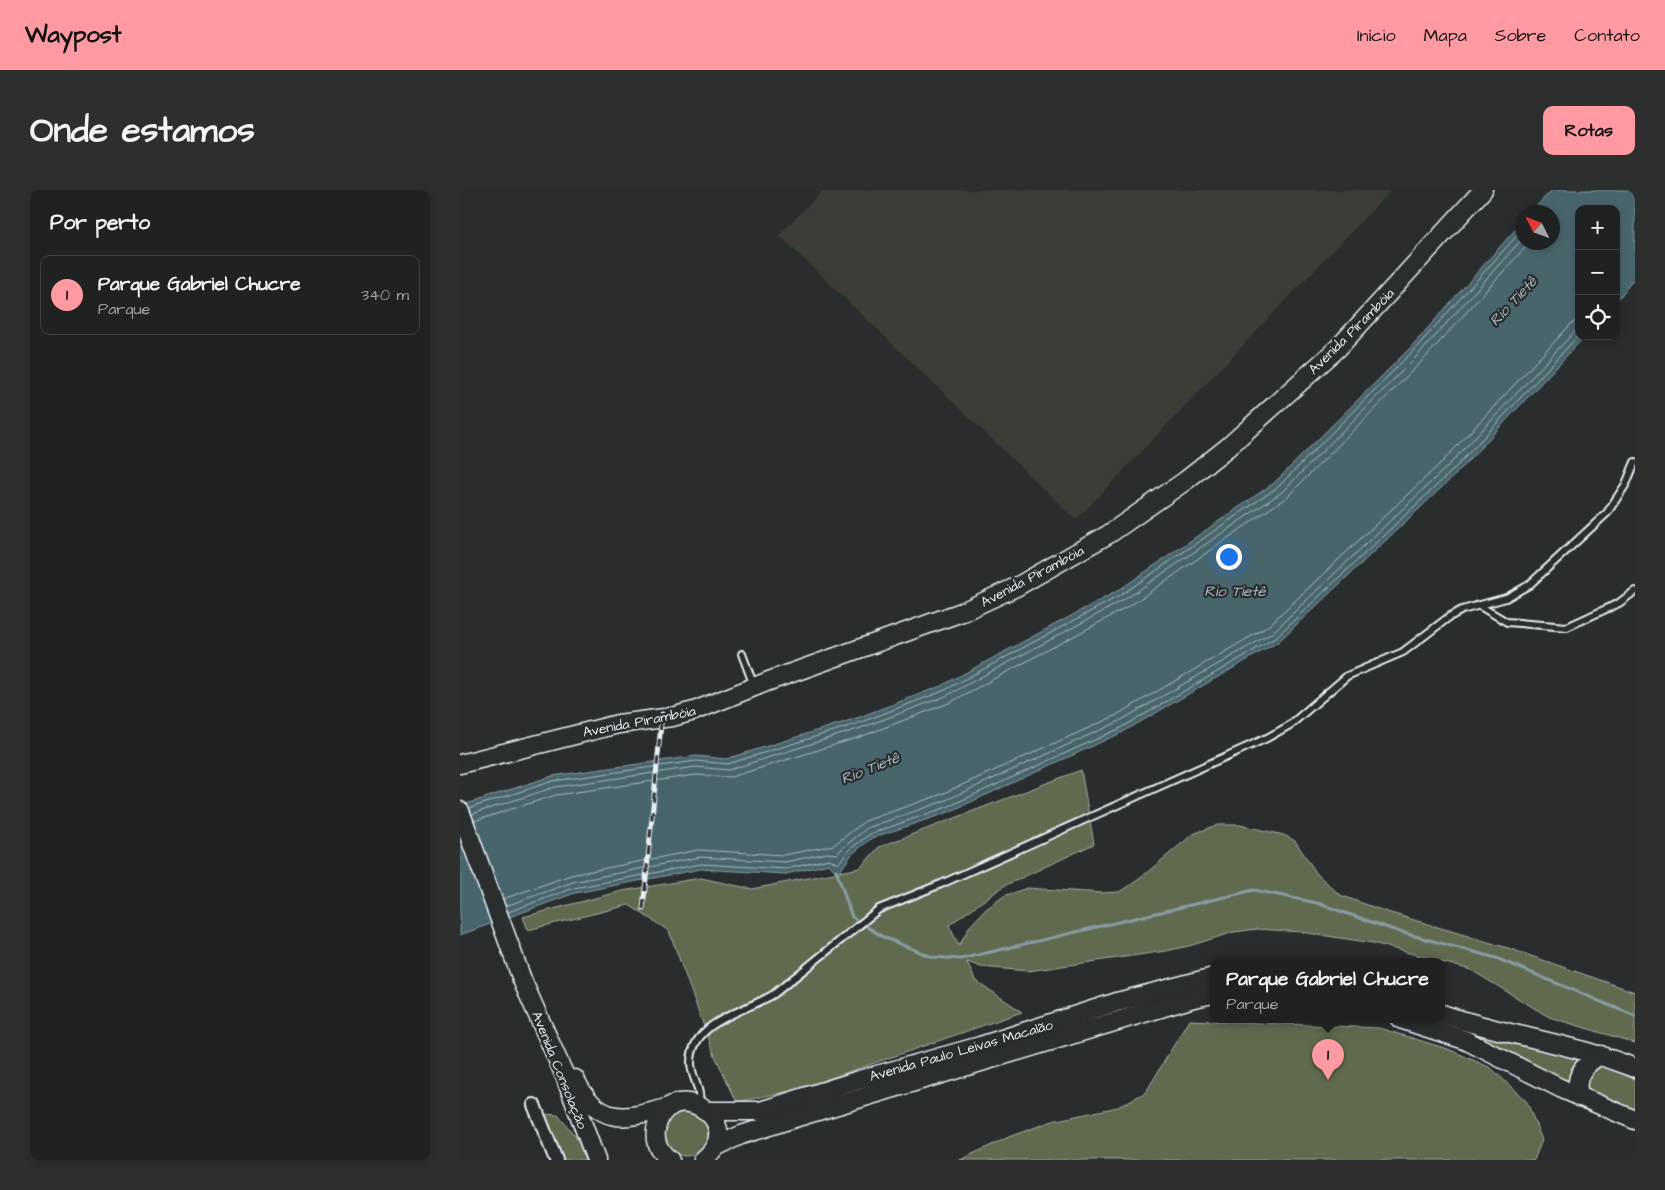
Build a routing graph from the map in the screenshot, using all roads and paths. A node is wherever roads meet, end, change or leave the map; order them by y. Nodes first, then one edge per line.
1 (1483, 190) edge
2 (1635, 462) edge
3 (1635, 591) edge
4 (1478, 605) junction
5 (742, 654) dead end
6 (754, 688) junction
7 (462, 762) edge
8 (460, 811) edge
9 (1210, 979) edge
10 (1210, 995) edge
11 (1445, 1015) edge
12 (1412, 1023) edge
13 (555, 1055) junction
14 (1602, 1055) junction
15 (1635, 1068) edge
16 (1579, 1097) junction
17 (534, 1105) dead end
18 (671, 1107) junction
19 (704, 1108) junction
20 (1635, 1120) edge
21 (656, 1152) edge
22 (709, 1154) edge
23 (556, 1160) edge
24 (596, 1160) edge
25 (670, 1160) edge

1 - 6 main road, Avenida Pirambóia
2 - 4 lane
3 - 4 lane
4 - 19 lane
5 - 6 lane
6 - 7 main road, Avenida Pirambóia
8 - 13 main road, Avenida Consolação
9 - 19 main road, Avenida Paulo Leivas Macalão
10 - 22 main road, Avenida Paulo Leivas Macalão
11 - 14 main road
12 - 16 main road
13 - 18 main road
13 - 24 main road, Avenida Consolação
14 - 15 main road
14 - 16 main road
16 - 20 main road
17 - 23 street
18 - 19 main road, Avenida Paulo Leivas Macalão
18 - 21 main road
19 - 22 main road
21 - 25 main road

